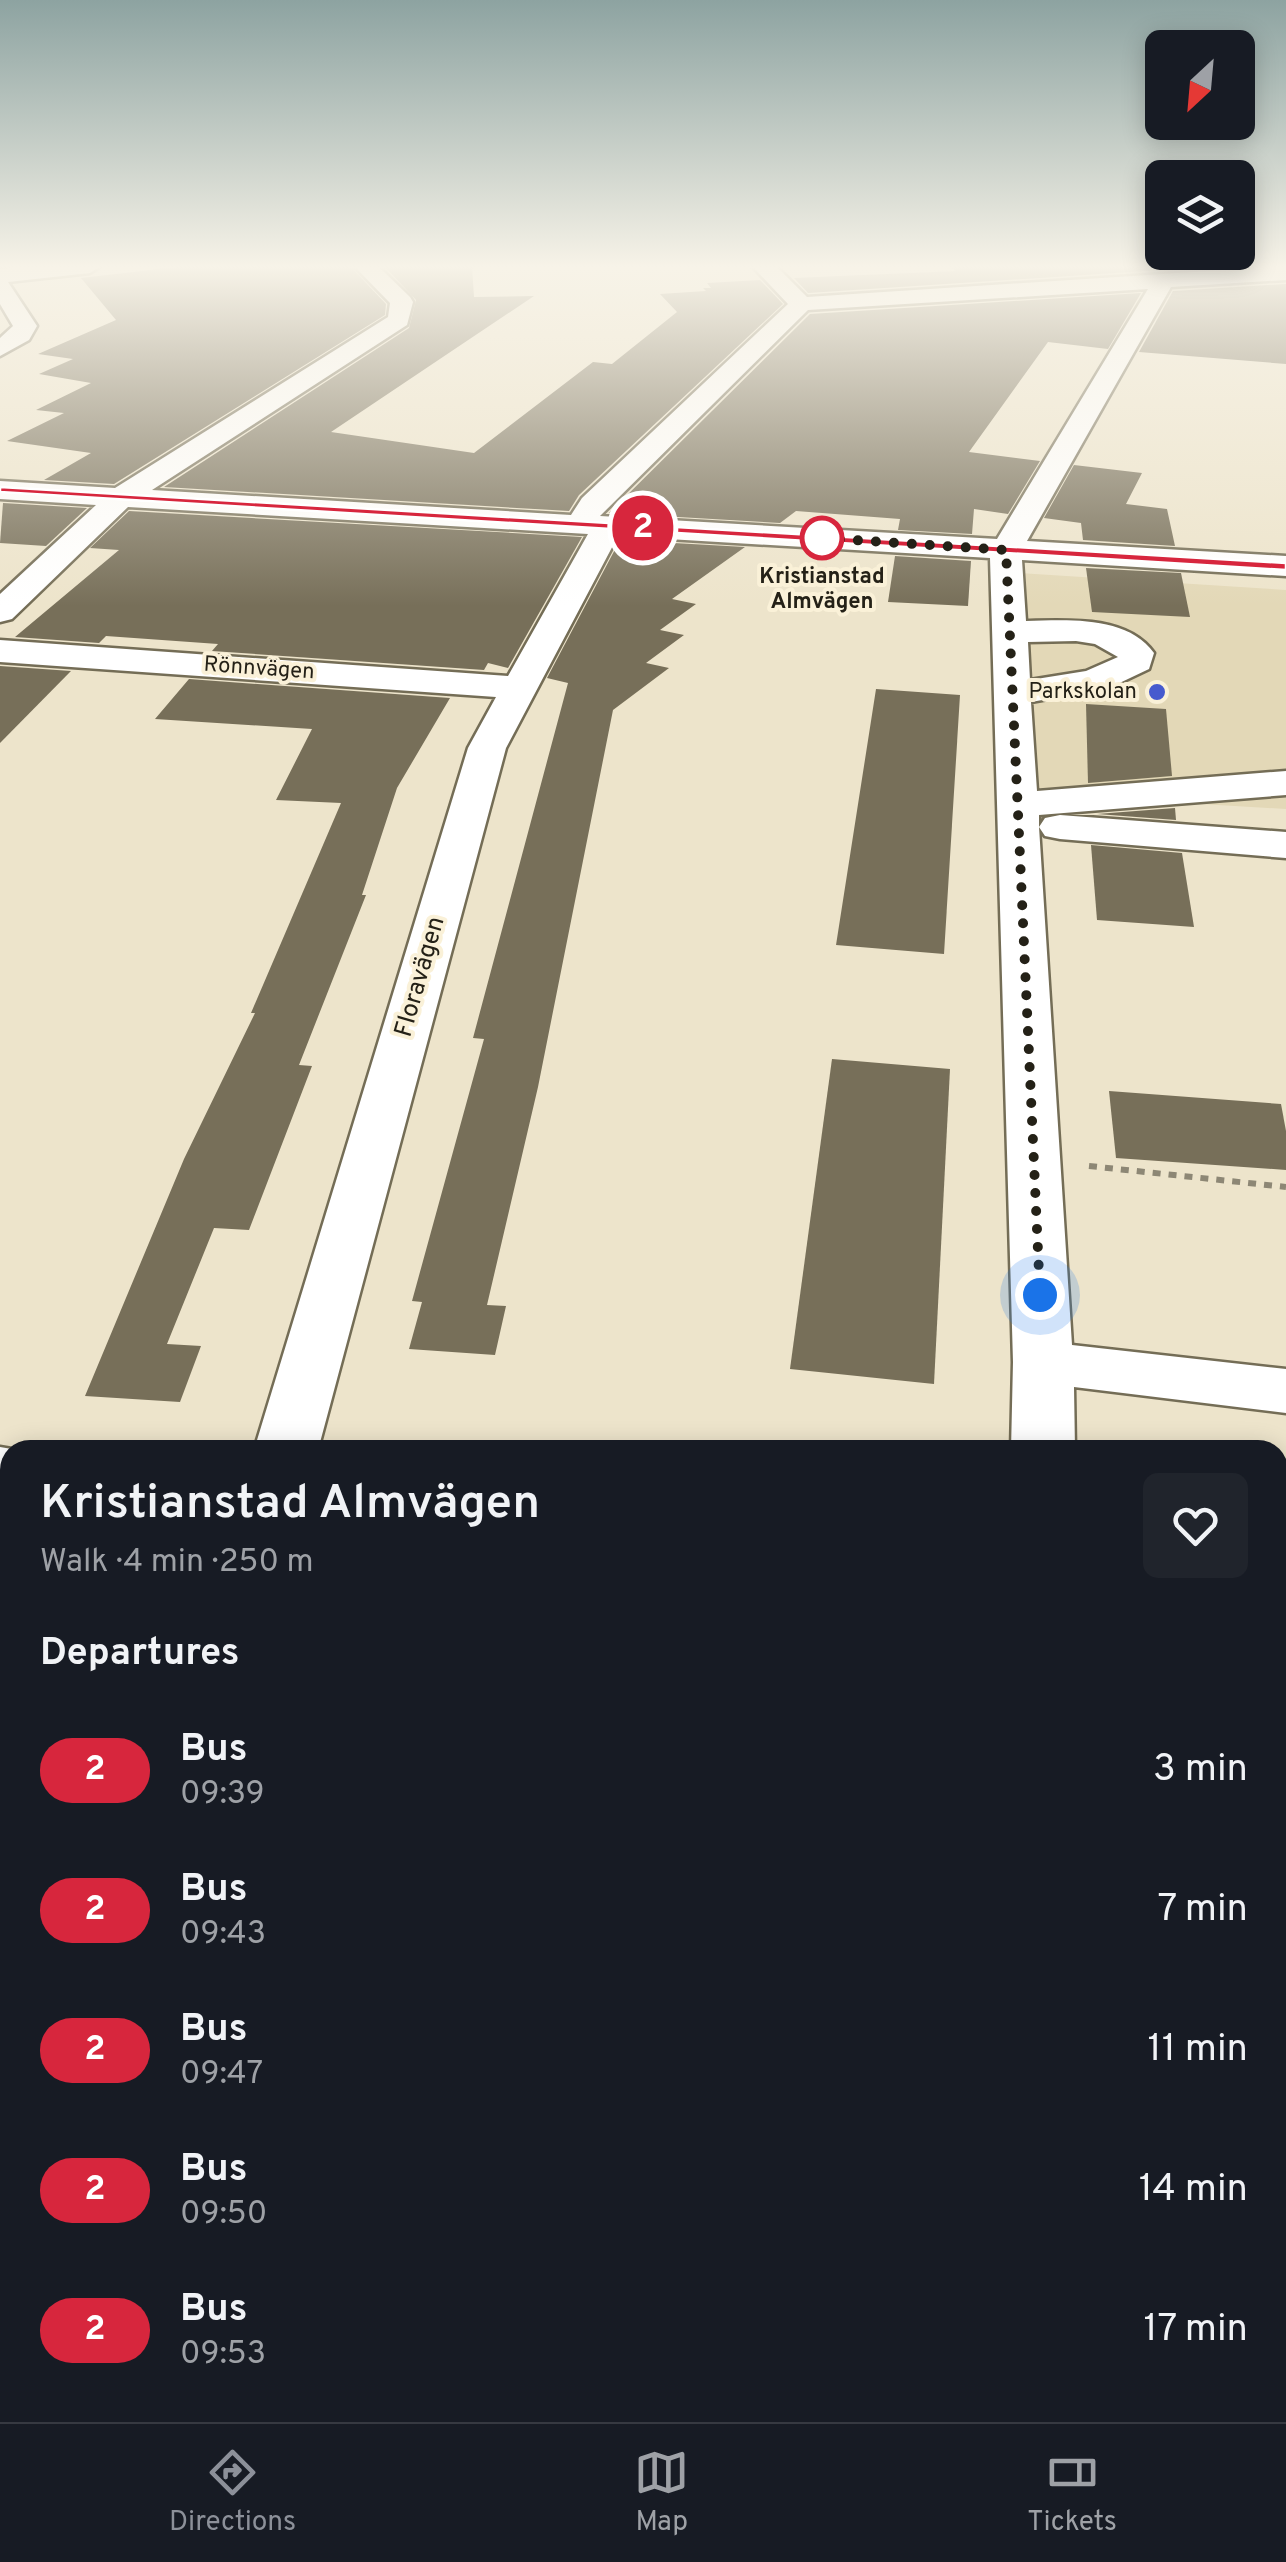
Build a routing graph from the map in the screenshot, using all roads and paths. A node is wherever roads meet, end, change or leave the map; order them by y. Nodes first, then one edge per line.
1 (307, 379) edge
2 (723, 379) edge
3 (1106, 379) edge
4 (0, 490) edge
5 (121, 498) junction
6 (594, 525) junction
7 (1006, 550) junction
8 (1286, 566) edge
9 (0, 612) edge
10 (1008, 631) junction
11 (0, 651) edge
12 (518, 688) junction
13 (1012, 693) junction
14 (1286, 783) edge
15 (1016, 814) junction
16 (1286, 845) edge
17 (1033, 1160) junction
18 (1286, 1187) edge
19 (1043, 1362) junction
20 (1286, 1391) edge
21 (289, 1440) edge
22 (1043, 1440) edge

1 - 5 street
2 - 6 street, Floravägen
3 - 7 street
4 - 5 street
5 - 6 street
5 - 9 street
6 - 7 street
6 - 12 street, Floravägen
7 - 8 street
7 - 10 street
10 - 13 street
10 - 13 street
11 - 12 street, Rönnvägen
12 - 21 street, Floravägen
13 - 15 street
14 - 15 street
15 - 16 street
15 - 17 street
17 - 18 path
17 - 19 street
19 - 20 street
19 - 22 street

